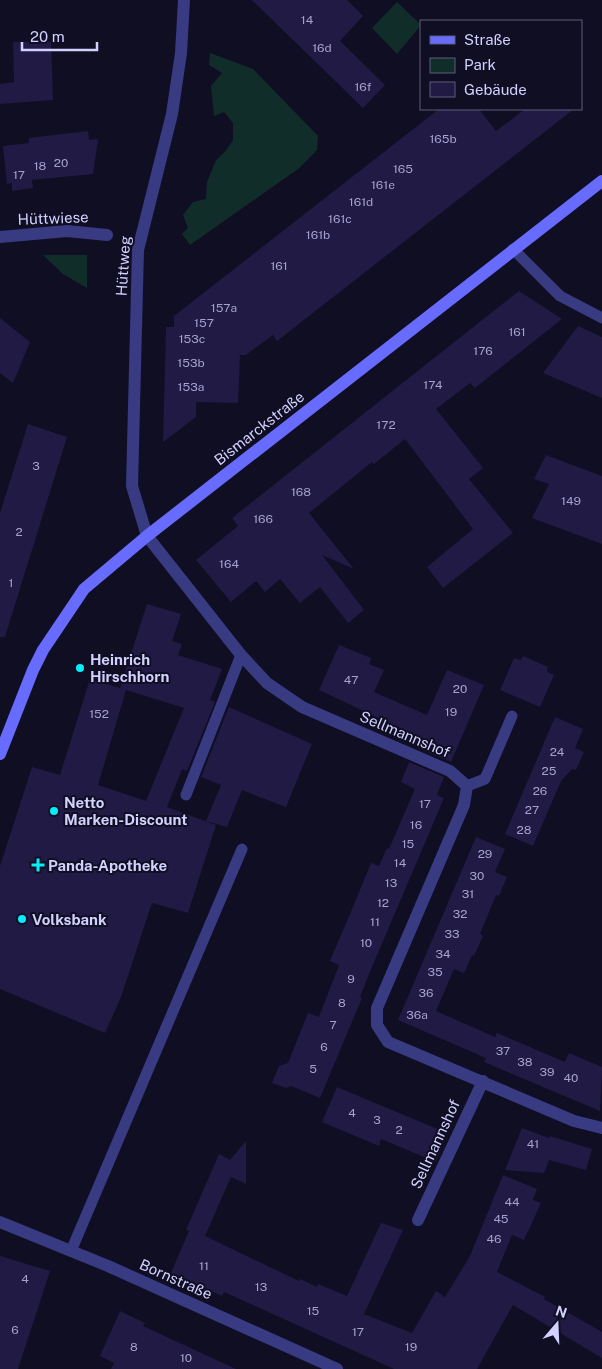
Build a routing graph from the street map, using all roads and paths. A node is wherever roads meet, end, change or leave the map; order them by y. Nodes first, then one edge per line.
1 (184, 0) edge
2 (602, 181) edge
3 (107, 235) dead end
4 (0, 237) edge
5 (513, 250) junction
6 (602, 318) edge
7 (147, 536) junction
8 (241, 656) junction
9 (512, 716) dead end
10 (0, 754) edge
11 (466, 786) junction
12 (186, 795) dead end
13 (242, 849) dead end
14 (483, 1081) junction
15 (602, 1128) edge
16 (418, 1220) dead end
17 (0, 1222) edge
18 (72, 1251) junction
19 (337, 1369) edge

1 - 7 street, Hüttweg
2 - 5 main road, Bismarckstraße
3 - 4 street, Hüttwiese
5 - 6 lane
5 - 7 main road, Bismarckstraße
7 - 8 street, Sellmannshof
7 - 10 main road, Bismarckstraße
8 - 11 street, Sellmannshof
8 - 12 lane
9 - 11 lane
11 - 14 street
13 - 18 lane
14 - 15 street
14 - 16 street, Sellmannshof
17 - 18 street, Bornstraße
18 - 19 street, Bornstraße

